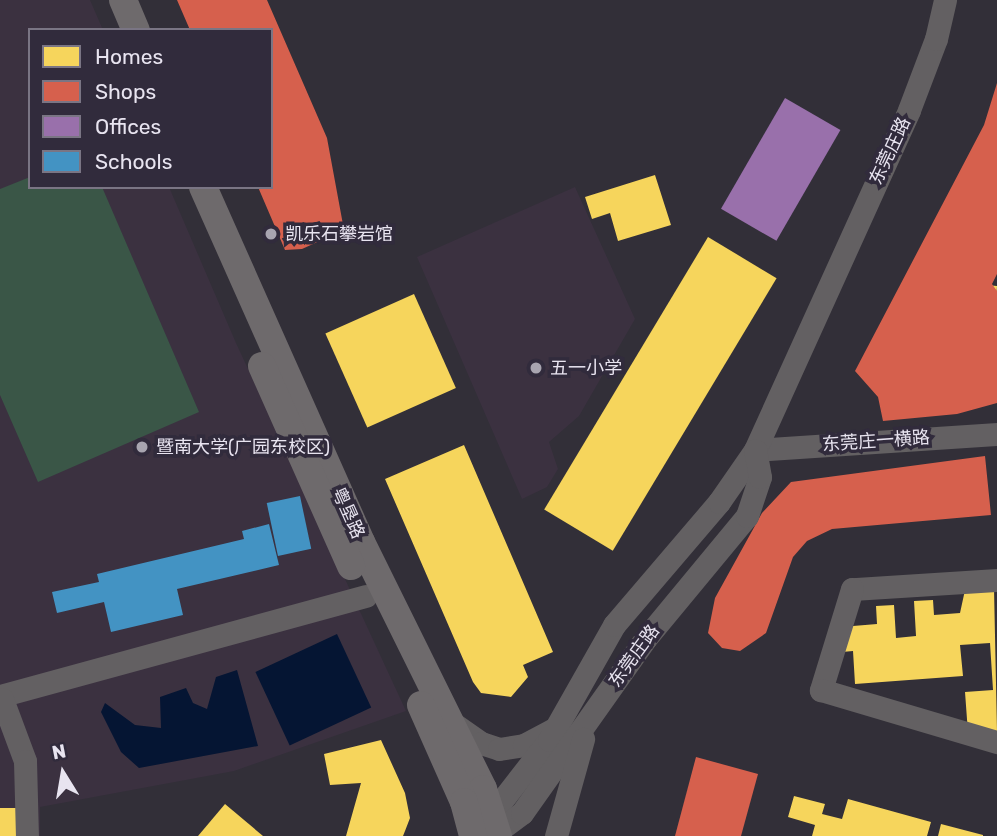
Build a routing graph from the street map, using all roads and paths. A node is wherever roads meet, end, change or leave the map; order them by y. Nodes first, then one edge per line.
1 (103, 0) edge
2 (123, 0) edge
3 (945, 0) edge
4 (115, 28) edge
5 (135, 28) edge
6 (185, 189) edge
7 (204, 189) edge
8 (997, 434) edge
9 (755, 450) junction
10 (997, 580) edge
11 (366, 596) junction
12 (1, 697) edge
13 (589, 720) junction
14 (450, 721) junction
15 (558, 727) junction
16 (997, 742) edge
17 (485, 831) edge
18 (27, 836) edge
19 (556, 836) edge

1 - 4 main road
2 - 5 main road
3 - 9 street, 东莞庄路
6 - 11 main road, 粤垦路
7 - 14 main road, 粤垦路
8 - 9 street, 东莞庄一横路
9 - 13 street, 东莞庄路
9 - 15 street, 东莞庄路
10 - 16 street
11 - 12 street
11 - 17 main road, 粤垦路
12 - 18 street
13 - 17 street, 东莞庄路
13 - 19 street
14 - 15 street
14 - 17 main road, 粤垦路
15 - 17 street, 东莞庄路

